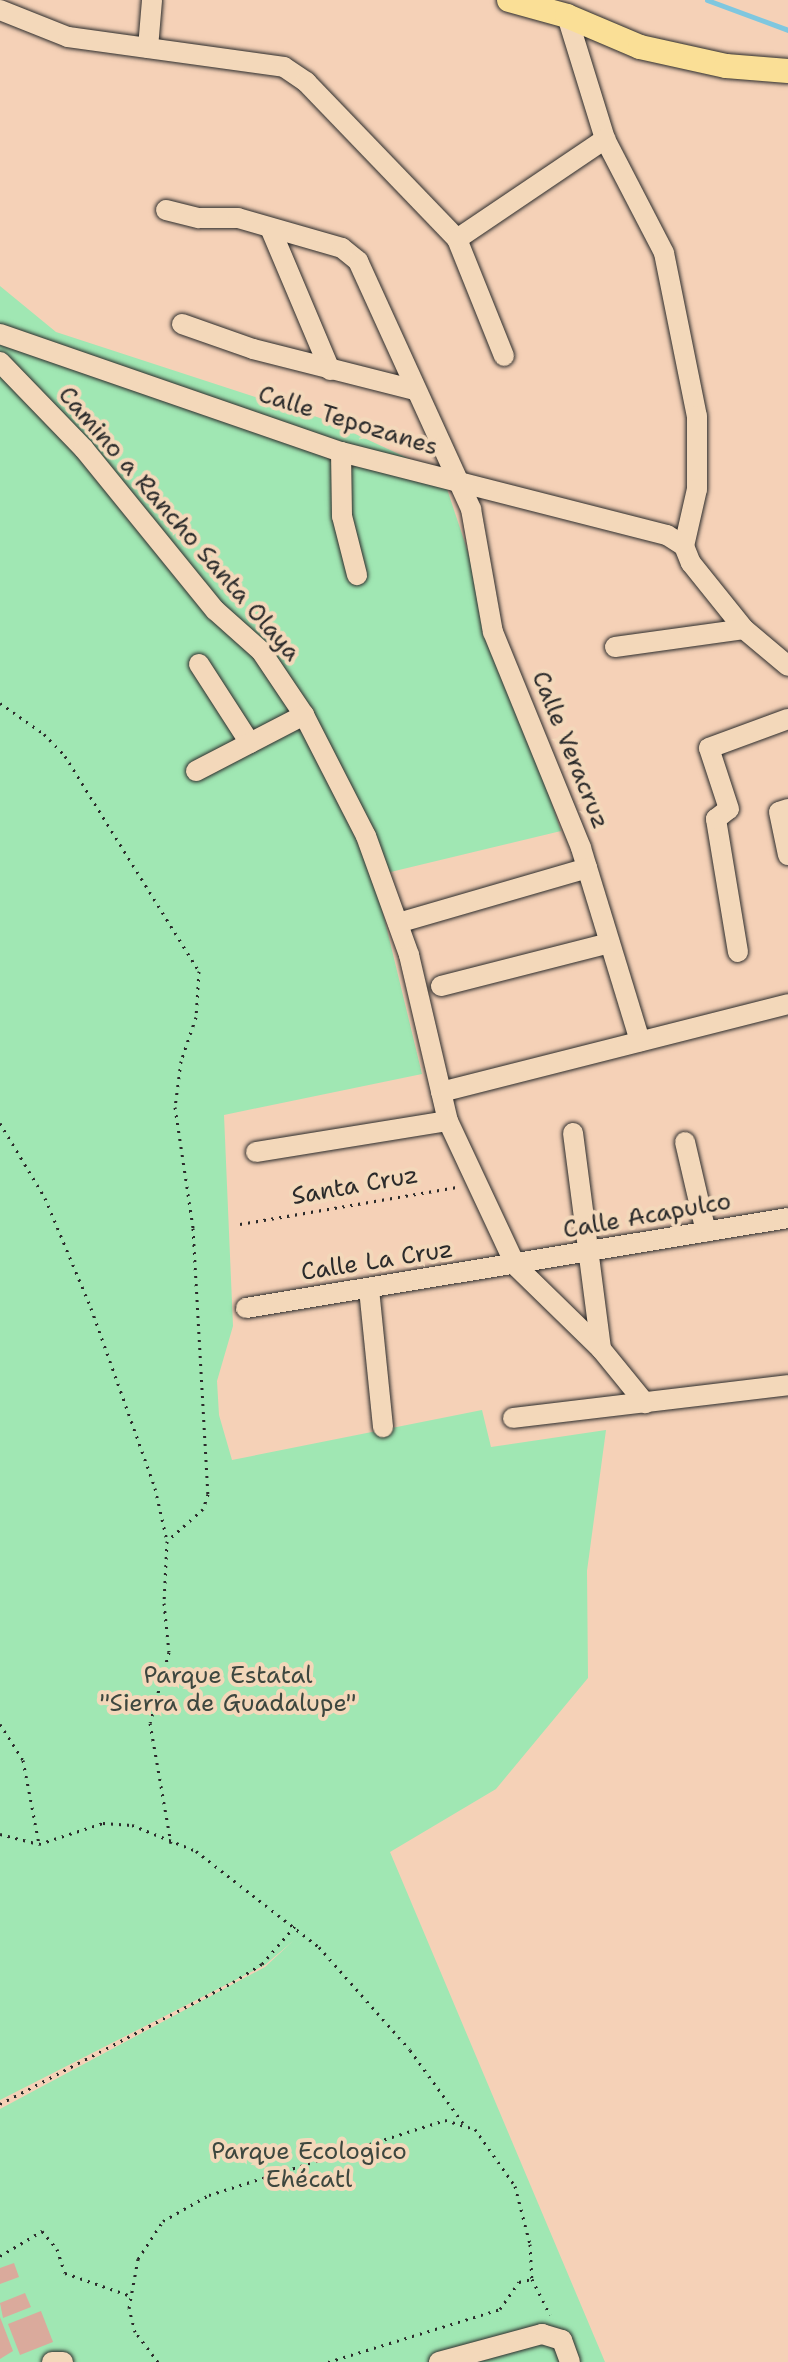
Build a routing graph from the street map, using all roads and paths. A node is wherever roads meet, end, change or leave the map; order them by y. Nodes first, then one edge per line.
1 (152, 0) edge
2 (509, 0) edge
3 (0, 10) edge
4 (567, 16) junction
5 (148, 48) junction
6 (788, 71) edge
7 (605, 139) junction
8 (166, 210) dead end
9 (271, 230) junction
10 (457, 239) junction
11 (182, 324) dead end
12 (0, 334) edge
13 (504, 356) dead end
14 (0, 362) edge
15 (330, 370) junction
16 (415, 390) junction
17 (341, 452) junction
18 (455, 480) junction
19 (684, 546) junction
20 (357, 575) dead end
21 (744, 629) junction
22 (615, 647) dead end
23 (199, 664) dead end
24 (788, 666) edge
25 (0, 703) edge
26 (304, 715) junction
27 (788, 719) edge
28 (250, 743) junction
29 (196, 771) dead end
30 (788, 809) edge
31 (788, 855) edge
32 (587, 868) junction
33 (398, 923) junction
34 (610, 943) junction
35 (738, 952) dead end
36 (441, 986) dead end
37 (788, 1004) edge
38 (640, 1041) junction
39 (441, 1092) junction
40 (448, 1121) junction
41 (0, 1123) edge
42 (573, 1133) dead end
43 (685, 1142) dead end
44 (256, 1152) dead end
45 (477, 1183) junction
46 (788, 1218) edge
47 (240, 1224) dead end
48 (706, 1232) junction
49 (587, 1253) junction
50 (516, 1266) junction
51 (369, 1289) junction
52 (246, 1308) dead end
53 (601, 1349) junction
54 (788, 1385) edge
55 (645, 1403) junction
56 (513, 1418) dead end
57 (383, 1427) dead end
58 (167, 1541) junction
59 (0, 1724) edge
60 (0, 1834) edge
61 (171, 1843) junction
62 (39, 1844) junction
63 (296, 1925) junction
64 (0, 2104) edge
65 (463, 2123) junction
66 (0, 2256) edge
67 (532, 2279) junction
68 (131, 2296) junction
69 (562, 2340) junction
70 (52, 2362) edge
71 (63, 2362) edge
72 (158, 2362) edge
73 (328, 2362) edge
74 (439, 2362) edge
75 (570, 2362) edge

1 - 5 street
2 - 4 main road
3 - 5 street
4 - 6 main road
4 - 7 street
5 - 10 street
7 - 10 street
7 - 19 street
8 - 9 street, Calle Veracruz
9 - 15 street
9 - 16 street, Calle Veracruz
10 - 13 street
11 - 15 street
12 - 17 street, Calle Tepozanes
14 - 26 street, Camino a Rancho Santa Olaya
15 - 16 street
16 - 18 street, Calle Veracruz
17 - 18 street, Calle Tepozanes
17 - 20 street
18 - 19 street, Calle Tepozanes
18 - 32 street, Calle Veracruz
19 - 21 street
21 - 22 street
21 - 24 street
23 - 28 street
25 - 58 path
26 - 28 street
26 - 33 street, Camino a Rancho Santa Olaya
27 - 35 street
28 - 29 street
30 - 31 street
32 - 33 street
32 - 34 street, Calle Veracruz
33 - 39 street, Camino a Rancho Santa Olaya
34 - 36 street
34 - 38 street, Calle Veracruz
37 - 38 street
38 - 39 street
39 - 40 street, Camino a Rancho Santa Olaya
40 - 44 street
40 - 45 street, Camino a Rancho Santa Olaya
41 - 58 path
42 - 49 street
43 - 48 street
45 - 47 path, Santa Cruz
45 - 50 street, Camino a Rancho Santa Olaya
46 - 48 street, Calle Acapulco
48 - 49 street, Calle Acapulco
49 - 50 street, Calle Acapulco
49 - 53 street
50 - 51 street, Calle La Cruz
50 - 53 street, Camino a Rancho Santa Olaya
51 - 52 street, Calle La Cruz
51 - 57 street
53 - 55 street, Camino a Rancho Santa Olaya
54 - 55 street
55 - 56 street
58 - 61 path
59 - 62 path
60 - 62 path
61 - 62 path
61 - 63 path
63 - 64 path
63 - 65 path
65 - 67 path
65 - 68 path
66 - 68 path
67 - 69 path
67 - 73 path
68 - 72 path
69 - 74 street
69 - 75 street
70 - 71 street

